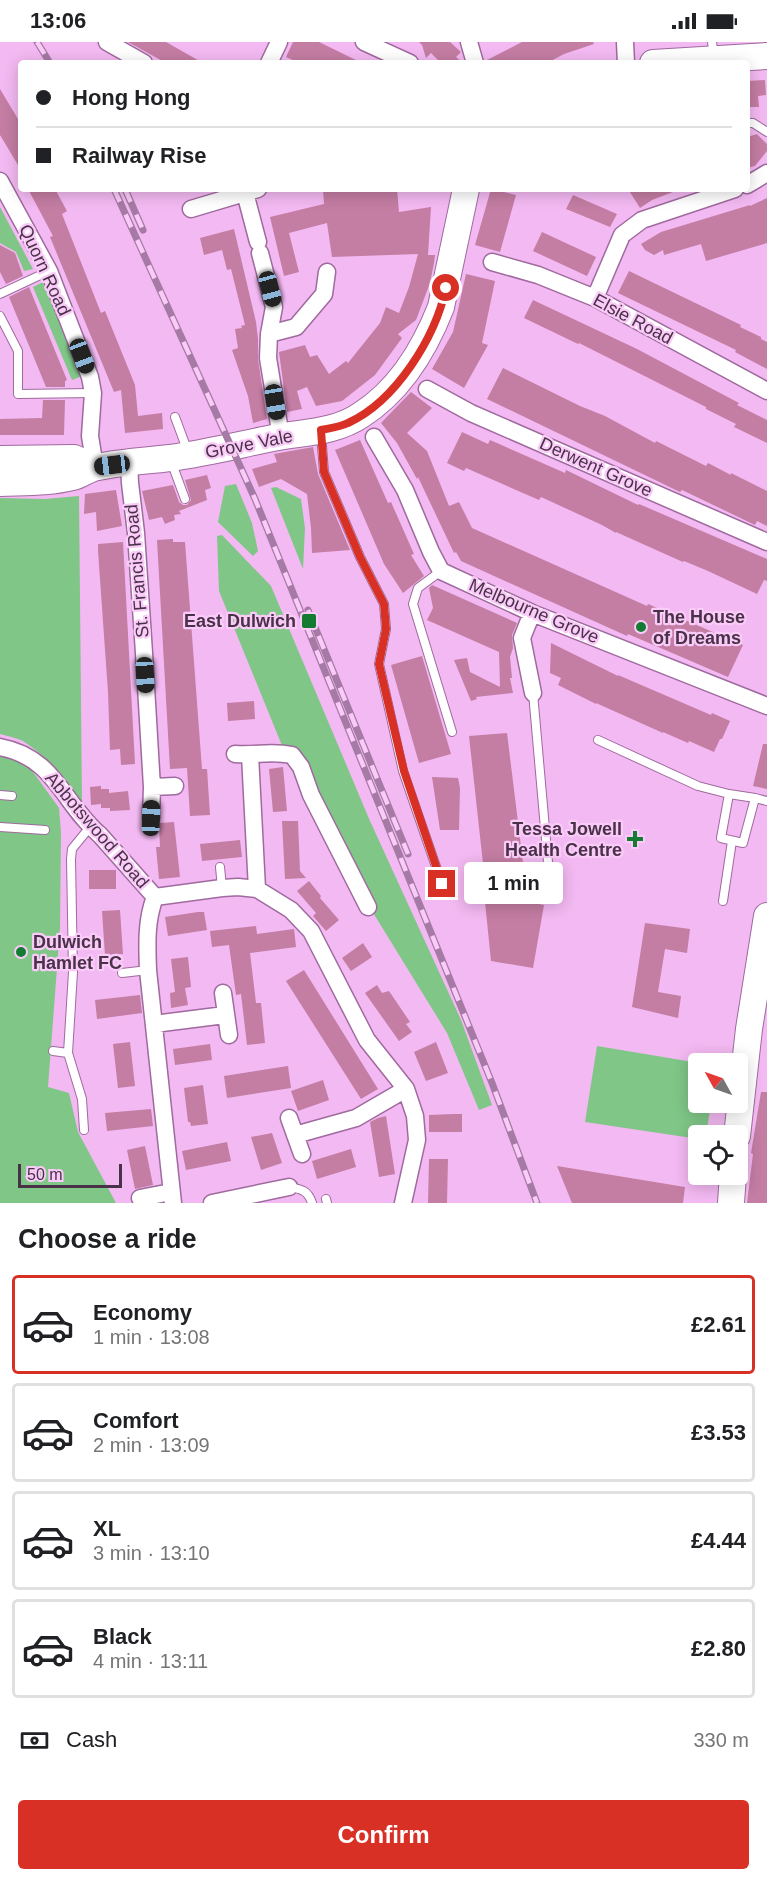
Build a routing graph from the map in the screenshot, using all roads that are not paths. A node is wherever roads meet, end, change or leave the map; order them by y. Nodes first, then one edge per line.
1 (106, 42) edge
2 (279, 42) edge
3 (364, 42) edge
4 (469, 42) edge
5 (625, 42) edge
6 (713, 51) edge
7 (755, 54) edge
8 (139, 60) edge
9 (270, 60) edge
10 (403, 60) edge
11 (475, 60) edge
12 (626, 60) edge
13 (668, 60) edge
14 (750, 123) edge
15 (767, 132) edge
16 (767, 173) edge
17 (0, 181) edge
18 (750, 183) edge
19 (243, 192) edge
20 (249, 192) edge
21 (465, 192) edge
22 (726, 192) edge
23 (191, 209) dead end
24 (492, 262) dead end
25 (50, 271) junction
26 (327, 272) dead end
27 (0, 294) edge
28 (595, 298) junction
29 (0, 316) edge
30 (269, 334) junction
31 (427, 390) dead end
32 (767, 391) edge
33 (93, 393) junction
34 (175, 417) dead end
35 (321, 430) junction
36 (281, 437) junction
37 (374, 437) dead end
38 (179, 457) junction
39 (0, 459) edge
40 (129, 463) junction
41 (95, 467) junction
42 (0, 483) edge
43 (184, 499) dead end
44 (767, 542) edge
45 (441, 571) junction
46 (532, 613) junction
47 (533, 693) joint
48 (767, 705) edge
49 (452, 732) dead end
50 (598, 740) dead end
51 (0, 747) edge
52 (175, 786) dead end
53 (152, 787) junction
54 (729, 794) junction
55 (0, 795) edge
56 (12, 796) dead end
57 (755, 798) junction
58 (767, 801) edge
59 (151, 818) dead end
60 (0, 827) edge
61 (90, 827) junction
62 (45, 830) dead end
63 (732, 841) junction
64 (220, 867) dead end
65 (442, 884) dead end
66 (550, 885) dead end
67 (222, 888) junction
68 (257, 890) junction
69 (155, 897) junction
70 (723, 901) dead end
71 (368, 907) dead end
72 (767, 916) edge
73 (148, 970) junction
74 (122, 973) dead end
75 (223, 993) dead end
76 (225, 1015) junction
77 (154, 1024) junction
78 (229, 1035) dead end
79 (53, 1051) dead end
80 (68, 1053) junction
81 (406, 1089) junction
82 (288, 1118) dead end
83 (738, 1125) edge
84 (84, 1130) dead end
85 (295, 1135) junction
86 (302, 1154) dead end
87 (732, 1185) edge
88 (289, 1187) joint
89 (140, 1198) dead end
90 (172, 1198) edge
91 (212, 1203) edge
92 (312, 1203) edge
93 (403, 1203) edge
94 (731, 1203) edge

1 - 8 street
2 - 9 street
3 - 10 street
4 - 11 street
5 - 12 street
6 - 7 main road
6 - 13 main road
14 - 15 lane
16 - 18 street
17 - 25 street, Quorn Road
19 - 23 street
20 - 30 street
21 - 35 main road, Grove Vale
22 - 28 street
24 - 28 street, Elsie Road
25 - 27 lane
25 - 33 street, Quorn Road
26 - 30 street
28 - 32 street, Elsie Road
29 - 33 lane
30 - 36 street
31 - 44 street, Derwent Grove
33 - 41 street, Quorn Road
34 - 38 lane
35 - 36 main road, Grove Vale
35 - 65 lane
36 - 38 main road, Grove Vale
37 - 45 street
38 - 40 main road, Grove Vale
38 - 43 lane
39 - 41 main road
40 - 41 main road, Grove Vale
40 - 53 street, St. Francis Road
41 - 42 main road
45 - 46 street, Melbourne Grove
45 - 49 lane
46 - 47 street
46 - 48 street, Melbourne Grove
47 - 66 lane
50 - 54 lane
51 - 61 street, Abbotswood Road
52 - 53 street
53 - 59 street, St. Francis Road
54 - 57 lane
54 - 63 lane
55 - 56 lane
57 - 58 lane
57 - 63 lane
60 - 62 lane
61 - 69 street, Abbotswood Road
61 - 80 lane
63 - 70 lane
64 - 67 lane
67 - 68 street, Abbotswood Road
67 - 69 street, Abbotswood Road
68 - 71 street
68 - 81 street, Abbotswood Road
69 - 73 street
72 - 83 main road
73 - 74 lane
73 - 77 street
75 - 76 street
76 - 77 street
76 - 78 street
77 - 90 street
79 - 80 lane
80 - 84 lane
81 - 85 street
81 - 93 street, Abbotswood Road
82 - 85 street
85 - 86 street
87 - 94 main road
88 - 91 street
88 - 92 lane
89 - 90 street

